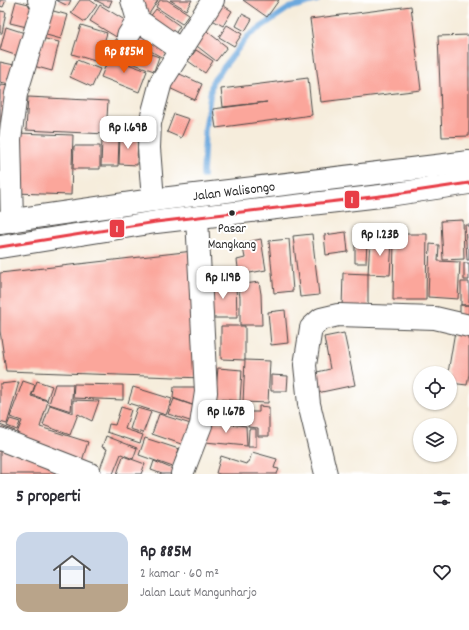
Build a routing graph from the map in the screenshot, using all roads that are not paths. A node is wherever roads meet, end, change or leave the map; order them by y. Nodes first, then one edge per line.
1 (39, 0) edge
2 (213, 0) edge
3 (133, 19) edge
4 (181, 50) junction
5 (5, 127) edge
6 (469, 162) edge
7 (469, 183) edge
8 (153, 200) junction
9 (197, 218) junction
10 (6, 222) edge
11 (0, 247) edge
12 (469, 326) edge
13 (0, 439) edge
14 (90, 474) edge
15 (182, 474) edge
16 (326, 474) edge

1 - 5 main road
2 - 4 main road
3 - 4 main road
4 - 8 main road
5 - 10 main road
6 - 8 main road, Jalan Walisongo
7 - 9 main road
8 - 10 main road, Jalan Walisongo
9 - 11 main road
9 - 15 main road
12 - 16 main road
13 - 14 main road

